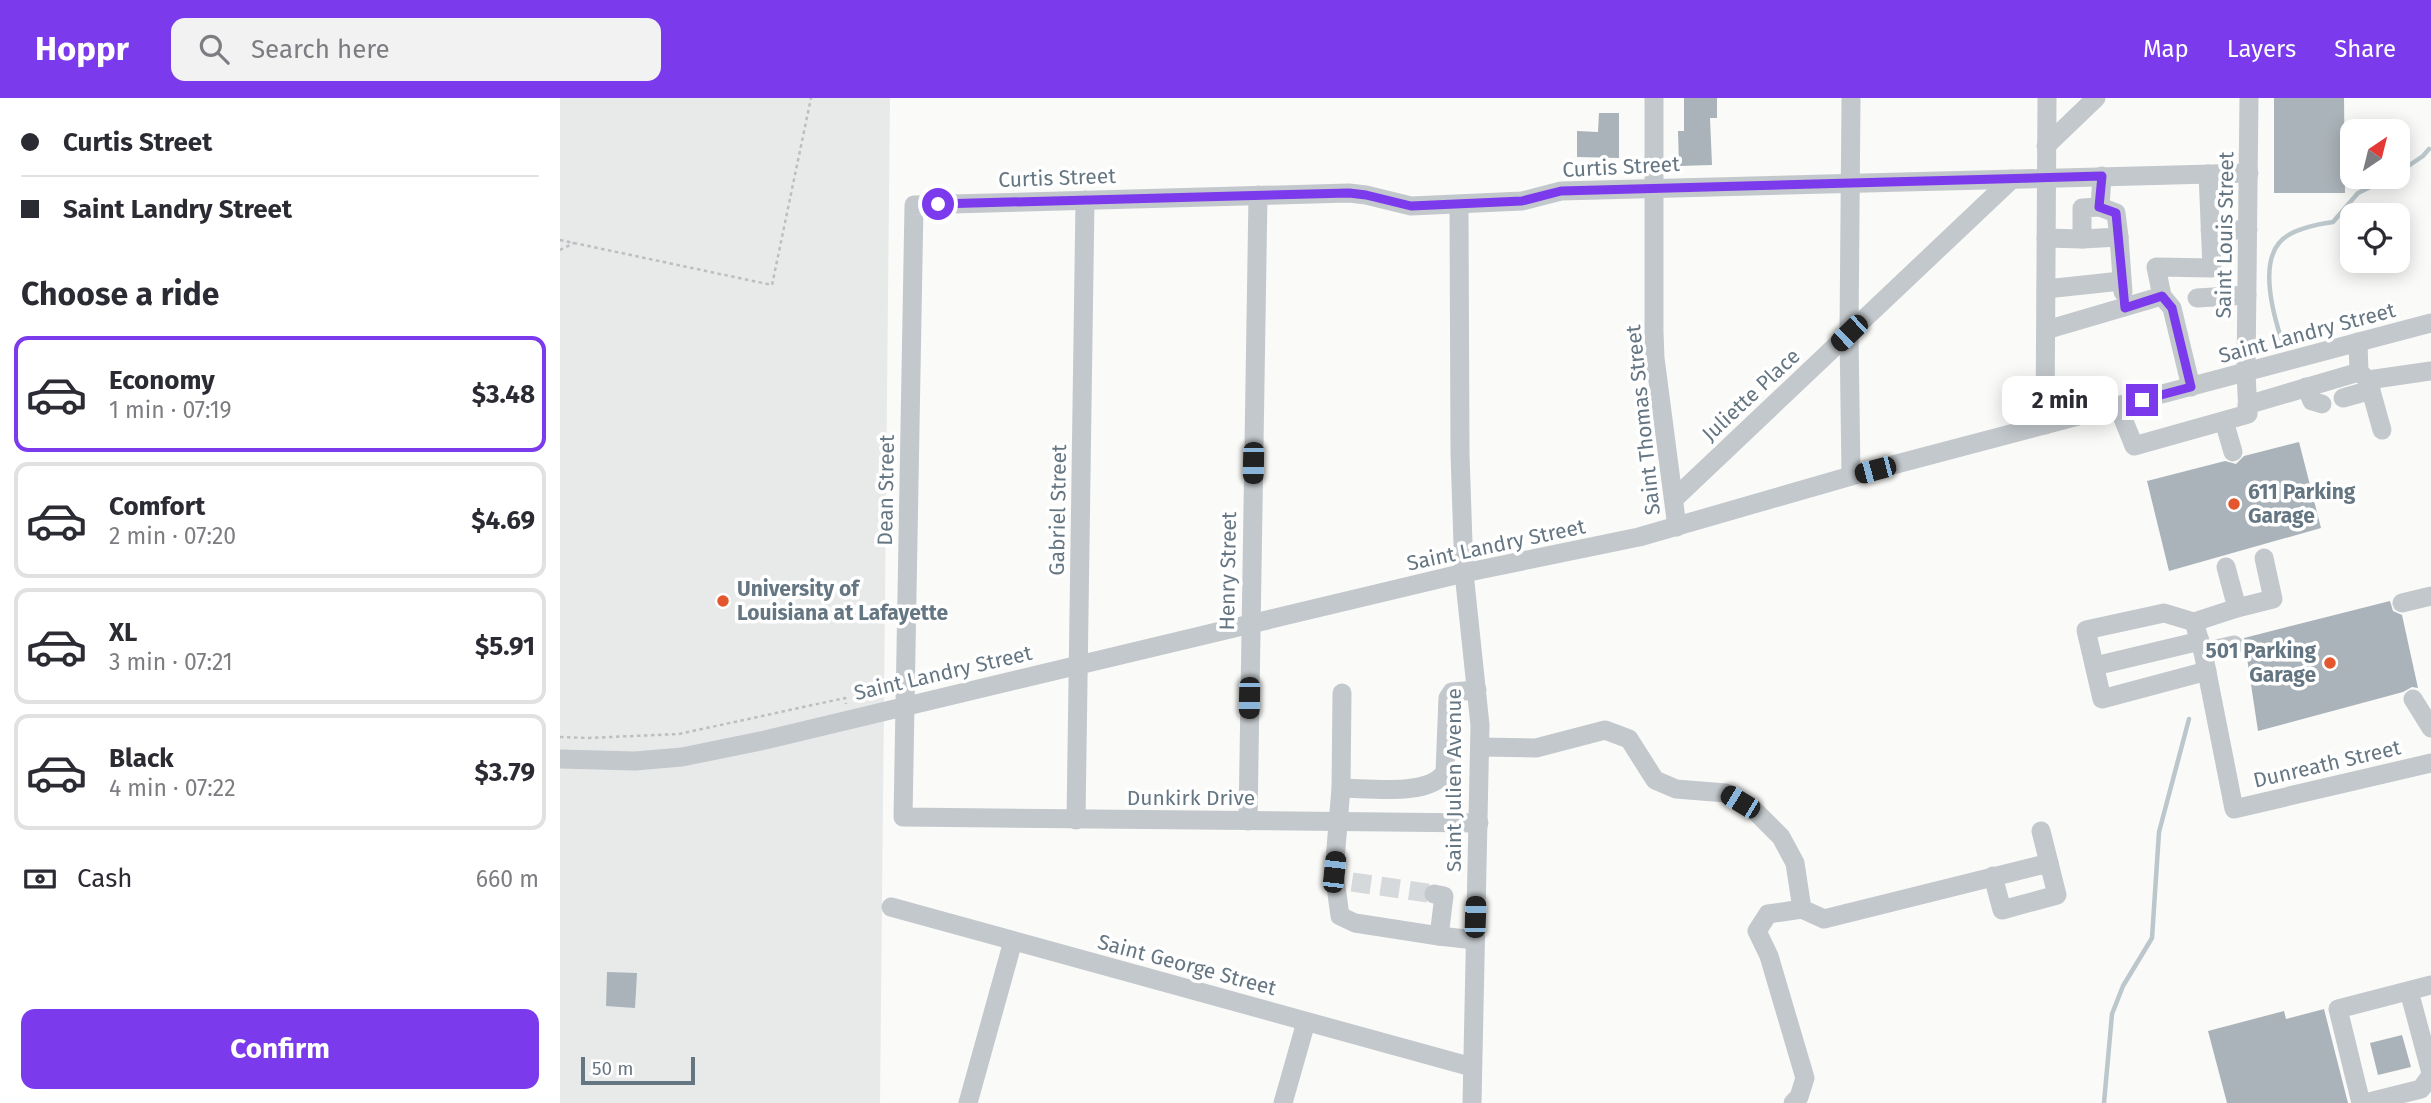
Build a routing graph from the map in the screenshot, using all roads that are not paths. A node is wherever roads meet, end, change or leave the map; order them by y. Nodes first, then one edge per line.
1 (1654, 98) edge
2 (1851, 98) edge
3 (2047, 98) edge
4 (2096, 98) edge
5 (2249, 98) edge
6 (2046, 146) junction
7 (2249, 173) junction
8 (2208, 174) junction
9 (2102, 176) junction
10 (2046, 177) junction
11 (2011, 179) junction
12 (1850, 183) junction
13 (1654, 188) junction
14 (1258, 195) junction
15 (1085, 200) junction
16 (914, 205) joint
17 (1459, 205) junction
18 (2099, 207) junction
19 (2210, 230) junction
20 (2248, 230) junction
21 (2119, 237) junction
22 (2046, 238) junction
23 (2082, 239) junction
24 (2121, 282) junction
25 (2046, 289) junction
26 (2247, 295) junction
27 (2162, 296) junction
28 (2197, 298) dead end
29 (2125, 308) junction
30 (2431, 323) edge
31 (2046, 330) junction
32 (1849, 333) junction
33 (2358, 342) junction
34 (2431, 371) edge
35 (2246, 373) junction
36 (2366, 380) junction
37 (2191, 387) junction
38 (2306, 387) junction
39 (2343, 398) dead end
40 (2322, 404) dead end
41 (2247, 405) junction
42 (2118, 406) junction
43 (2224, 421) junction
44 (2045, 425) junction
45 (2382, 430) dead end
46 (2233, 452) dead end
47 (1851, 476) junction
48 (1674, 499) junction
49 (1677, 527) junction
50 (2264, 558) dead end
51 (2226, 566) dead end
52 (1464, 573) junction
53 (2431, 596) edge
54 (2402, 603) dead end
55 (2238, 608) junction
56 (1250, 624) junction
57 (2234, 645) dead end
58 (2201, 647) junction
59 (1078, 664) junction
60 (2095, 666) junction
61 (1477, 690) junction
62 (1342, 693) dead end
63 (2413, 699) dead end
64 (906, 706) junction
65 (2431, 728) edge
66 (1480, 747) junction
67 (560, 759) edge
68 (2431, 763) edge
69 (1341, 788) junction
70 (903, 817) joint
71 (1076, 820) junction
72 (1248, 821) junction
73 (1339, 822) junction
74 (1479, 823) junction
75 (2041, 831) dead end
76 (2049, 863) junction
77 (1993, 876) junction
78 (1434, 894) dead end
79 (891, 907) dead end
80 (1802, 909) junction
81 (1439, 936) junction
82 (1475, 940) junction
83 (1013, 941) junction
84 (2431, 985) edge
85 (2409, 990) junction
86 (1306, 1022) junction
87 (1472, 1067) junction
88 (2431, 1074) edge
89 (968, 1103) edge
90 (1283, 1103) edge
91 (1472, 1103) edge
92 (1793, 1103) edge
93 (2363, 1103) edge

1 - 13 street, Saint Thomas Street
2 - 12 street
3 - 6 street
4 - 6 street
5 - 7 street, Saint Louis Street
6 - 10 street
7 - 8 street, Curtis Street
7 - 20 street, Saint Louis Street
8 - 9 street, Curtis Street
8 - 19 street
9 - 10 street, Curtis Street
9 - 18 street
10 - 11 street, Curtis Street
10 - 22 street
11 - 12 street, Curtis Street
11 - 32 street, Juliette Place
12 - 13 street, Curtis Street
12 - 32 street
13 - 17 street, Curtis Street
13 - 48 street, Saint Thomas Street
14 - 15 street, Curtis Street
14 - 17 street, Curtis Street
14 - 56 street, Henry Street
15 - 16 street, Curtis Street
15 - 59 street, Gabriel Street
16 - 64 street, Dean Street
17 - 52 street, Saint Julien Avenue
18 - 21 street
18 - 23 street
19 - 20 street
19 - 27 street
20 - 26 street, Saint Louis Street
21 - 23 street
21 - 24 street
22 - 23 street
22 - 25 street
24 - 25 street
24 - 29 street
25 - 31 street
26 - 28 street
26 - 35 street, Saint Louis Street
27 - 29 street
27 - 37 street
29 - 31 street
30 - 33 street, Saint Landry Street
31 - 44 street
32 - 47 street
32 - 48 street, Juliette Place
33 - 35 street, Saint Landry Street
33 - 36 street
34 - 36 street
35 - 37 street, Saint Landry Street
35 - 41 street, Saint Louis Street
36 - 38 street
36 - 39 street
36 - 45 street
37 - 42 street, Saint Landry Street
38 - 40 street
38 - 41 street
41 - 43 street
42 - 43 street
42 - 44 street, Saint Landry Street
43 - 46 street
44 - 47 street, Saint Landry Street
47 - 49 street, Saint Landry Street
48 - 49 street, Saint Thomas Street
49 - 52 street, Saint Landry Street
50 - 55 street
51 - 55 street
52 - 56 street, Saint Landry Street
52 - 61 street, Saint Julien Avenue
53 - 54 street
55 - 58 street
56 - 59 street, Saint Landry Street
56 - 72 street, Henry Street
57 - 58 street
58 - 60 street
58 - 60 street
58 - 60 street
58 - 68 street, Dunreath Street
59 - 64 street, Saint Landry Street
59 - 71 street, Gabriel Street
61 - 66 street, Saint Julien Avenue
61 - 69 street
62 - 69 street
63 - 65 street
64 - 67 street, Saint Landry Street
64 - 70 street, Dean Street
66 - 74 street, Saint Julien Avenue
66 - 80 street
69 - 73 street
70 - 71 street, Dunkirk Drive
71 - 72 street, Dunkirk Drive
72 - 73 street, Dunkirk Drive
73 - 74 street, Dunkirk Drive
73 - 81 street
74 - 82 street, Saint Julien Avenue
75 - 76 street
76 - 77 street
76 - 77 street
77 - 80 street
78 - 81 street
79 - 83 street, Saint George Street
80 - 92 street
81 - 82 street
82 - 87 street, Saint Julien Avenue
83 - 86 street, Saint George Street
83 - 89 street
84 - 85 street
85 - 88 street
85 - 93 street
86 - 87 street, Saint George Street
86 - 90 street
87 - 91 street, Saint Julien Avenue
88 - 93 street

